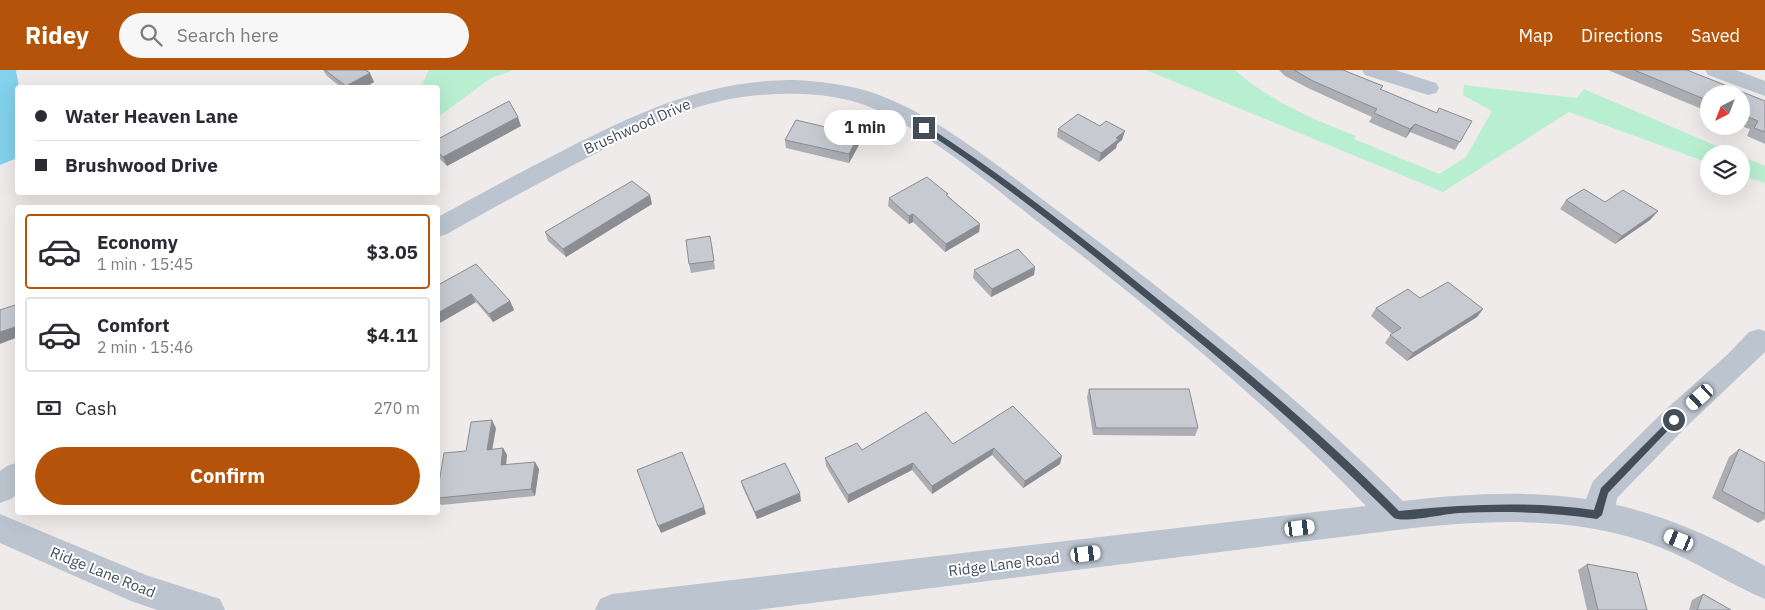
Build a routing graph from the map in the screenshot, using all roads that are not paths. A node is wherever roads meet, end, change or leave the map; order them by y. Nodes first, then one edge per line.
1 (1373, 70) edge
2 (1716, 70) edge
3 (1428, 88) dead end
4 (1765, 89) edge
5 (440, 227) edge
6 (1759, 340) dead end
7 (15, 478) edge
8 (0, 490) edge
9 (1597, 515) junction
10 (1397, 516) junction
11 (0, 528) edge
12 (1765, 583) edge
13 (208, 610) edge
14 (612, 610) edge

1 - 3 street
2 - 4 street
5 - 10 street, Brushwood Drive
6 - 9 street
7 - 8 street
9 - 10 street, Ridge Lane Road
9 - 12 street, Ridge Lane Road
10 - 14 street, Ridge Lane Road
11 - 13 street, Ridge Lane Road

